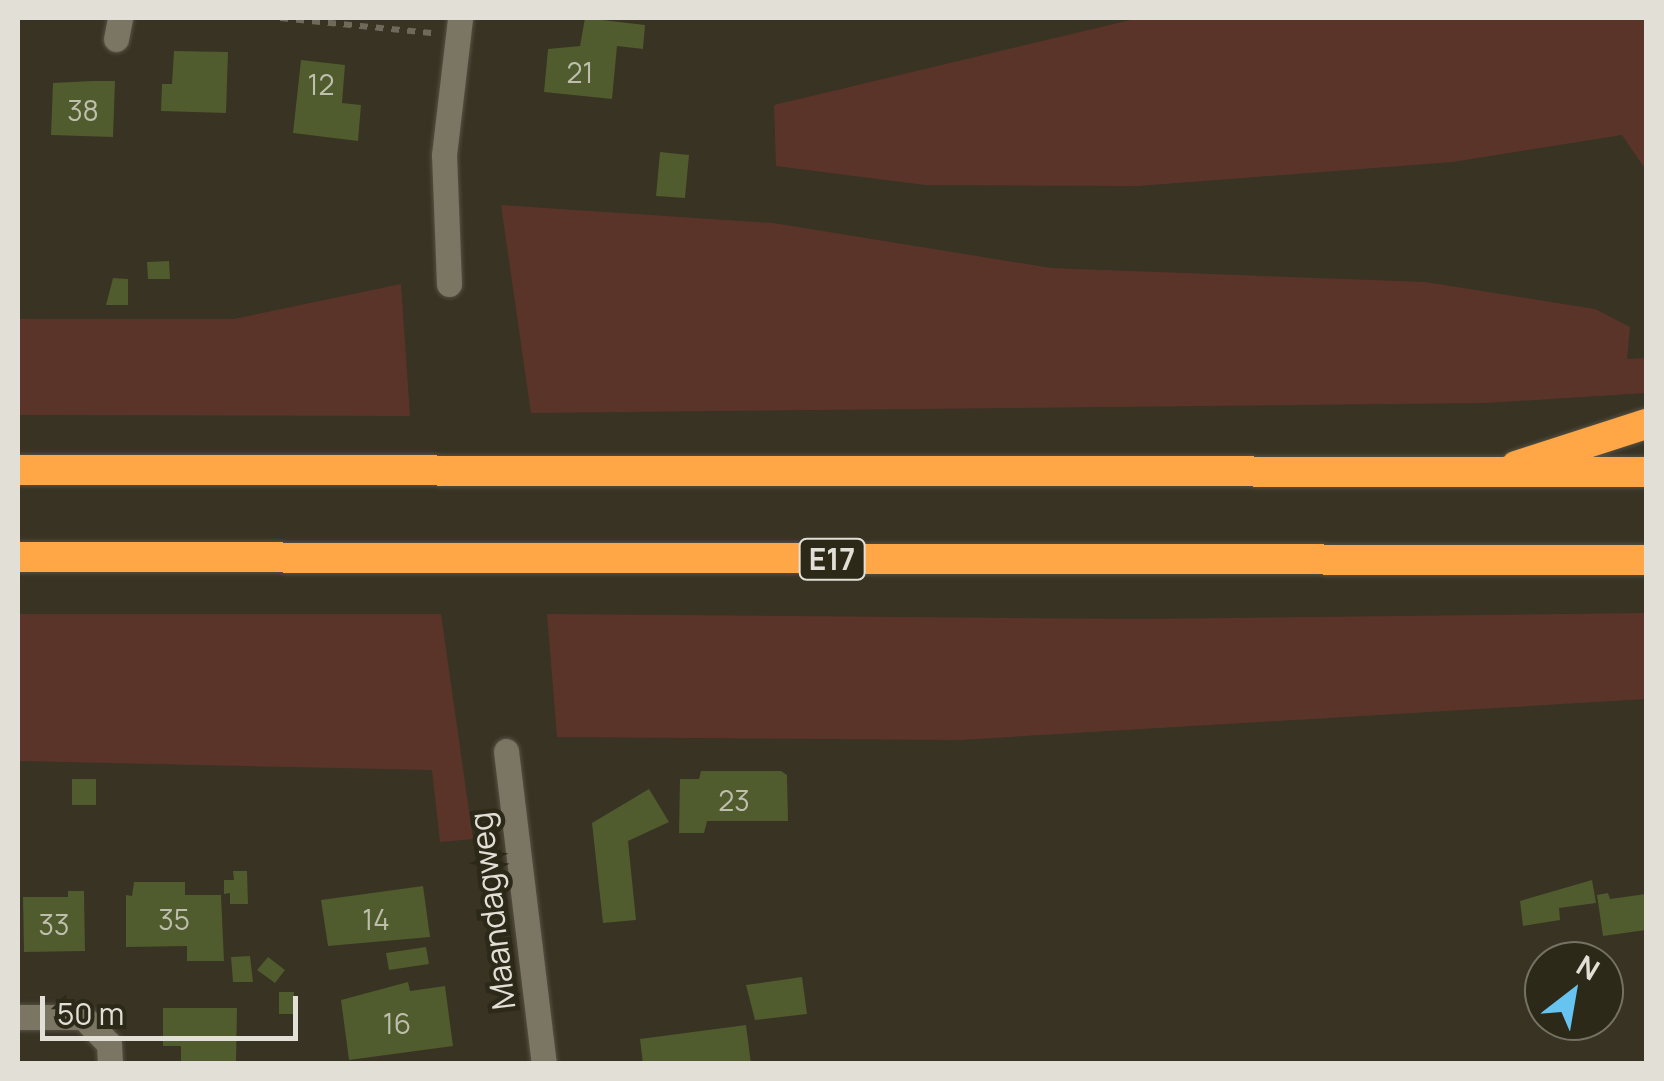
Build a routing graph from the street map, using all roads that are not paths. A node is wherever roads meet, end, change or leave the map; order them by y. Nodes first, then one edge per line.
1 (459, 27) edge
2 (449, 284) dead end
3 (1646, 424) edge
4 (18, 470) edge
5 (1646, 472) edge
6 (1494, 473) junction
7 (18, 557) edge
8 (1646, 560) edge
9 (506, 751) dead end
10 (18, 1017) edge
11 (110, 1064) edge
12 (544, 1064) edge

1 - 2 street
3 - 6 highway
4 - 6 highway
5 - 6 highway
7 - 8 highway, E17
9 - 12 street, Maandagweg
10 - 11 street

